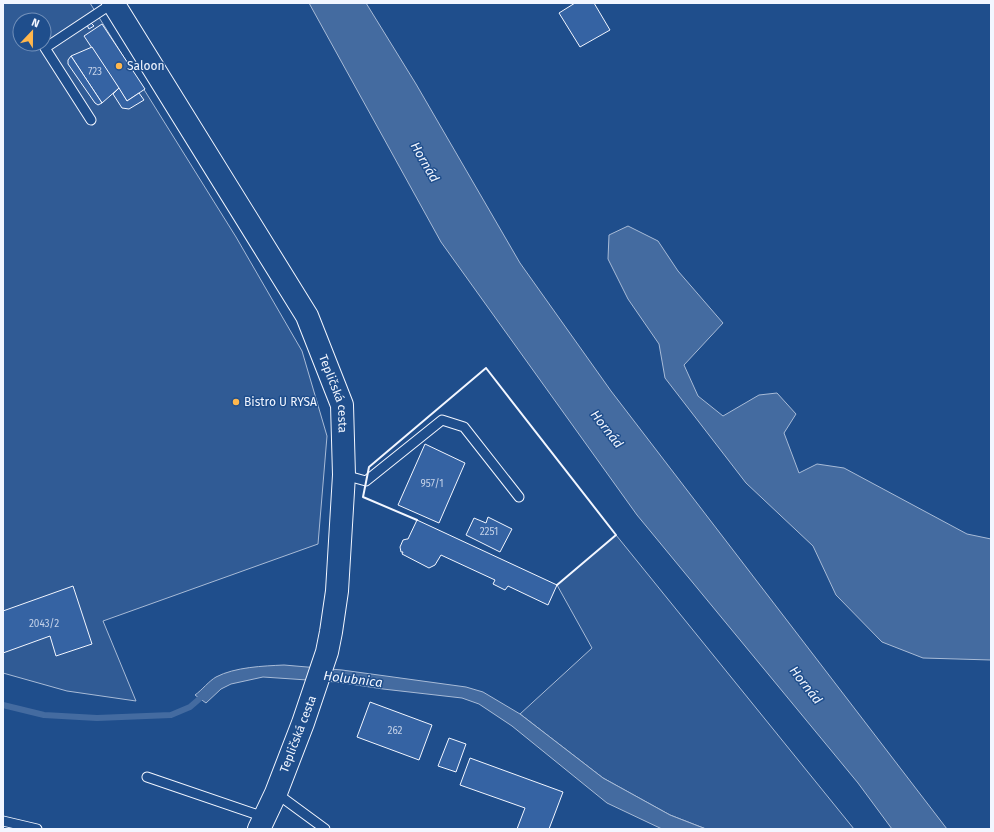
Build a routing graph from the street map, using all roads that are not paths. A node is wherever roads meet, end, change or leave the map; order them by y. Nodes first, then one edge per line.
1 (113, 3) edge
2 (91, 120) dead end
3 (344, 475) junction
4 (520, 497) dead end
5 (147, 777) dead end
6 (276, 793) junction
7 (3, 821) edge
8 (262, 823) edge
9 (37, 829) edge
10 (325, 829) edge

1 - 2 lane
1 - 3 street, Tepličská cesta
3 - 4 lane
3 - 6 street, Tepličská cesta
5 - 8 lane
6 - 8 street, Tepličská cesta
6 - 10 lane
7 - 9 lane

